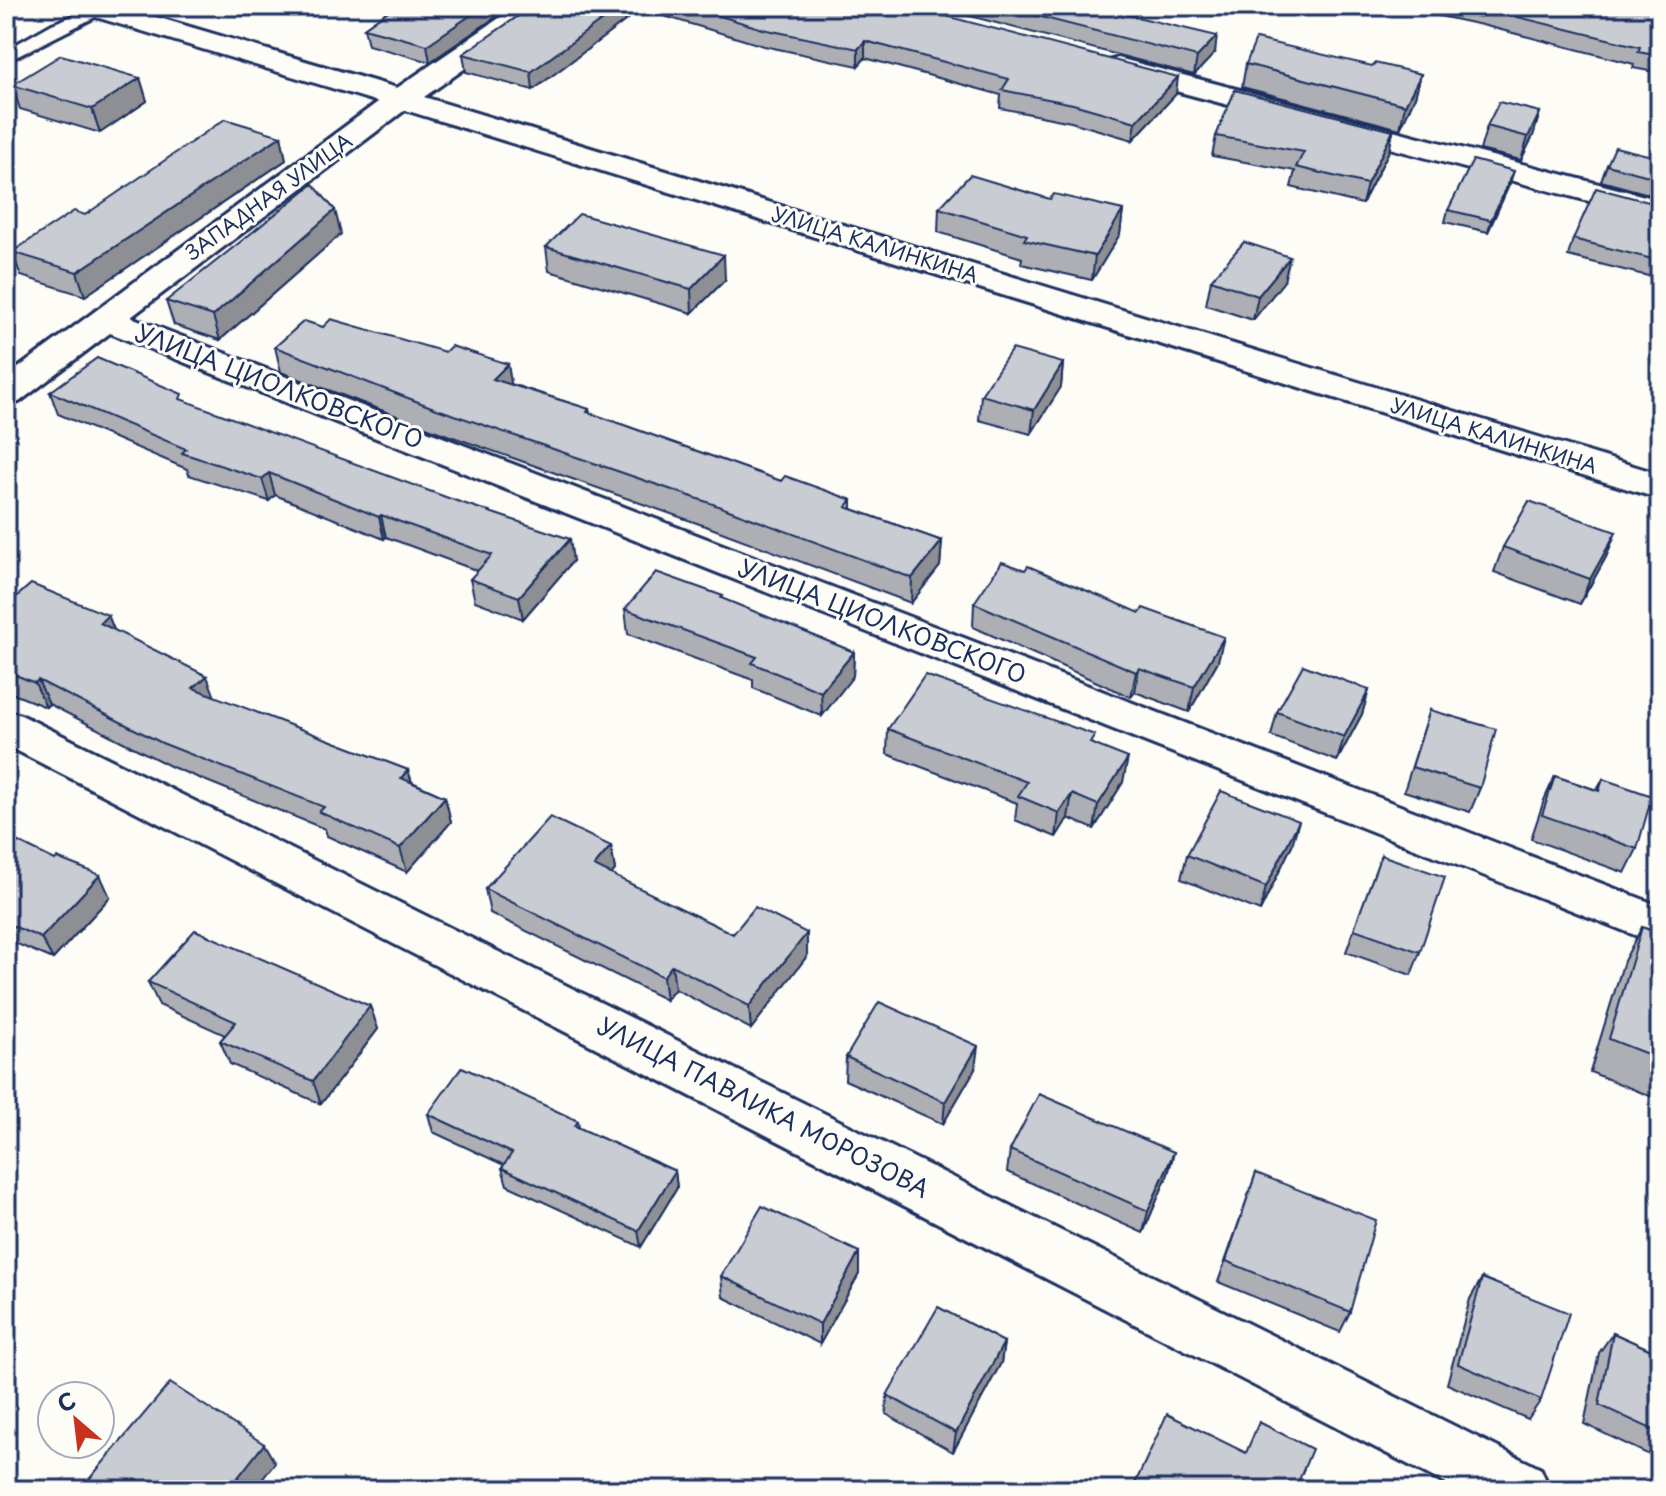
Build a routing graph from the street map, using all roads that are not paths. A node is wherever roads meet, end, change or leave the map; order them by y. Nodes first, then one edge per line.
1 (536, 6) edge
2 (95, 8) edge
3 (6, 57) edge
4 (1088, 59) edge
5 (401, 99) junction
6 (1660, 210) edge
7 (104, 319) junction
8 (6, 394) edge
9 (1660, 487) edge
10 (6, 726) edge
11 (1660, 926) edge
12 (1520, 1490) edge

1 - 5 street, ЗАПАДНАЯ УЛИЦА
2 - 3 lane
2 - 5 street, УЛИЦА КАЛИНКИНА
4 - 6 street
5 - 7 street, ЗАПАДНАЯ УЛИЦА
5 - 9 street, УЛИЦА КАЛИНКИНА
7 - 8 street, ЗАПАДНАЯ УЛИЦА
7 - 11 street, УЛИЦА ЦИОЛКОВСКОГО
10 - 12 street, УЛИЦА ПАВЛИКА МОРОЗОВА

